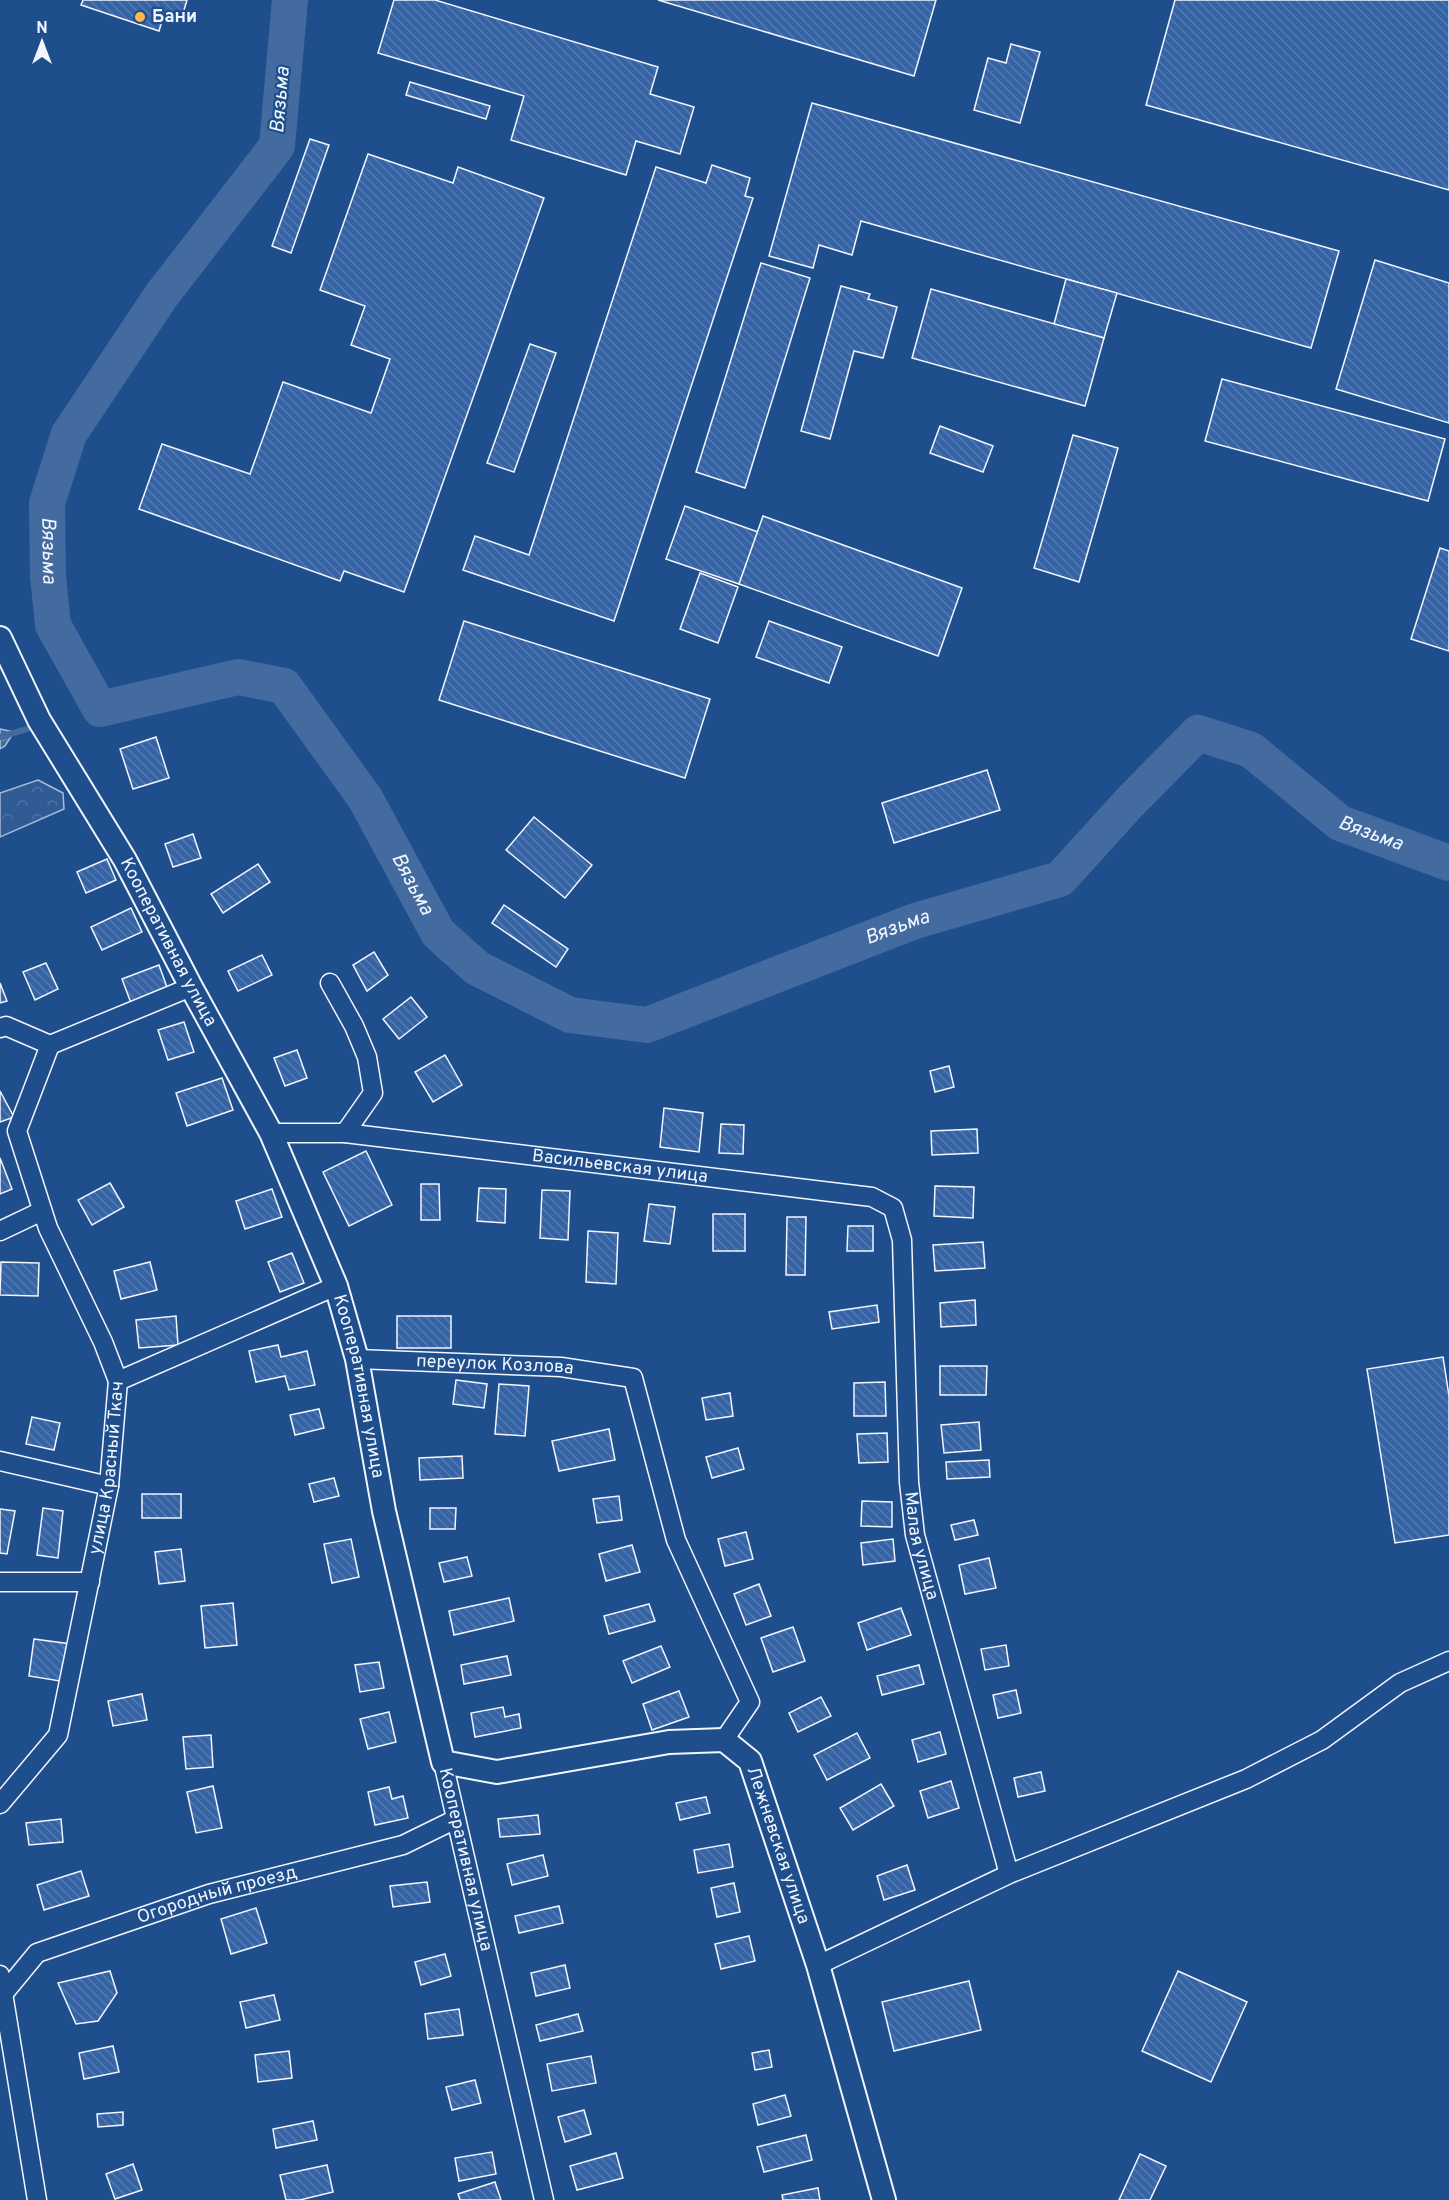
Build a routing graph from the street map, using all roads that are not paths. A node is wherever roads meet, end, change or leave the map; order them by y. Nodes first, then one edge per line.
1 (0, 638) edge
2 (330, 983) dead end
3 (191, 987) junction
4 (0, 1028) edge
5 (50, 1045) junction
6 (271, 1133) junction
7 (345, 1133) junction
8 (8, 1134) edge
9 (893, 1208) joint
10 (42, 1211) junction
11 (0, 1231) edge
12 (336, 1286) junction
13 (357, 1359) junction
14 (118, 1381) junction
15 (0, 1461) edge
16 (109, 1486) junction
17 (0, 1582) edge
18 (90, 1582) junction
19 (1449, 1661) edge
20 (723, 1740) junction
21 (443, 1762) junction
22 (0, 1804) edge
23 (456, 1819) junction
24 (1009, 1874) junction
25 (818, 1965) junction
26 (0, 1975) edge
27 (2, 1998) edge
28 (37, 2200) edge
29 (543, 2200) edge
30 (884, 2200) edge

1 - 3 street, Кооперативная улица
2 - 7 street
3 - 5 street
3 - 6 street, Кооперативная улица
4 - 5 street
5 - 8 street, улица Красный Ткач
6 - 7 street, Васильевская улица
6 - 12 street, Кооперативная улица
7 - 9 street, Васильевская улица
8 - 10 street, улица Красный Ткач
9 - 24 street, Малая улица
10 - 11 street
10 - 14 street, улица Красный Ткач
12 - 13 street, Кооперативная улица
12 - 14 street
13 - 20 street, переулок Козлова
13 - 21 street, Кооперативная улица
14 - 16 street, улица Красный Ткач
15 - 16 street
16 - 18 street, улица Красный Ткач
17 - 18 street
18 - 22 street, улица Красный Ткач
19 - 24 street
20 - 21 street
20 - 25 street, Лежневская улица
21 - 23 street, Кооперативная улица
23 - 27 street, Огородный проезд
23 - 29 street, Кооперативная улица
24 - 25 street
25 - 30 street, Лежневская улица
26 - 27 street
27 - 28 street

